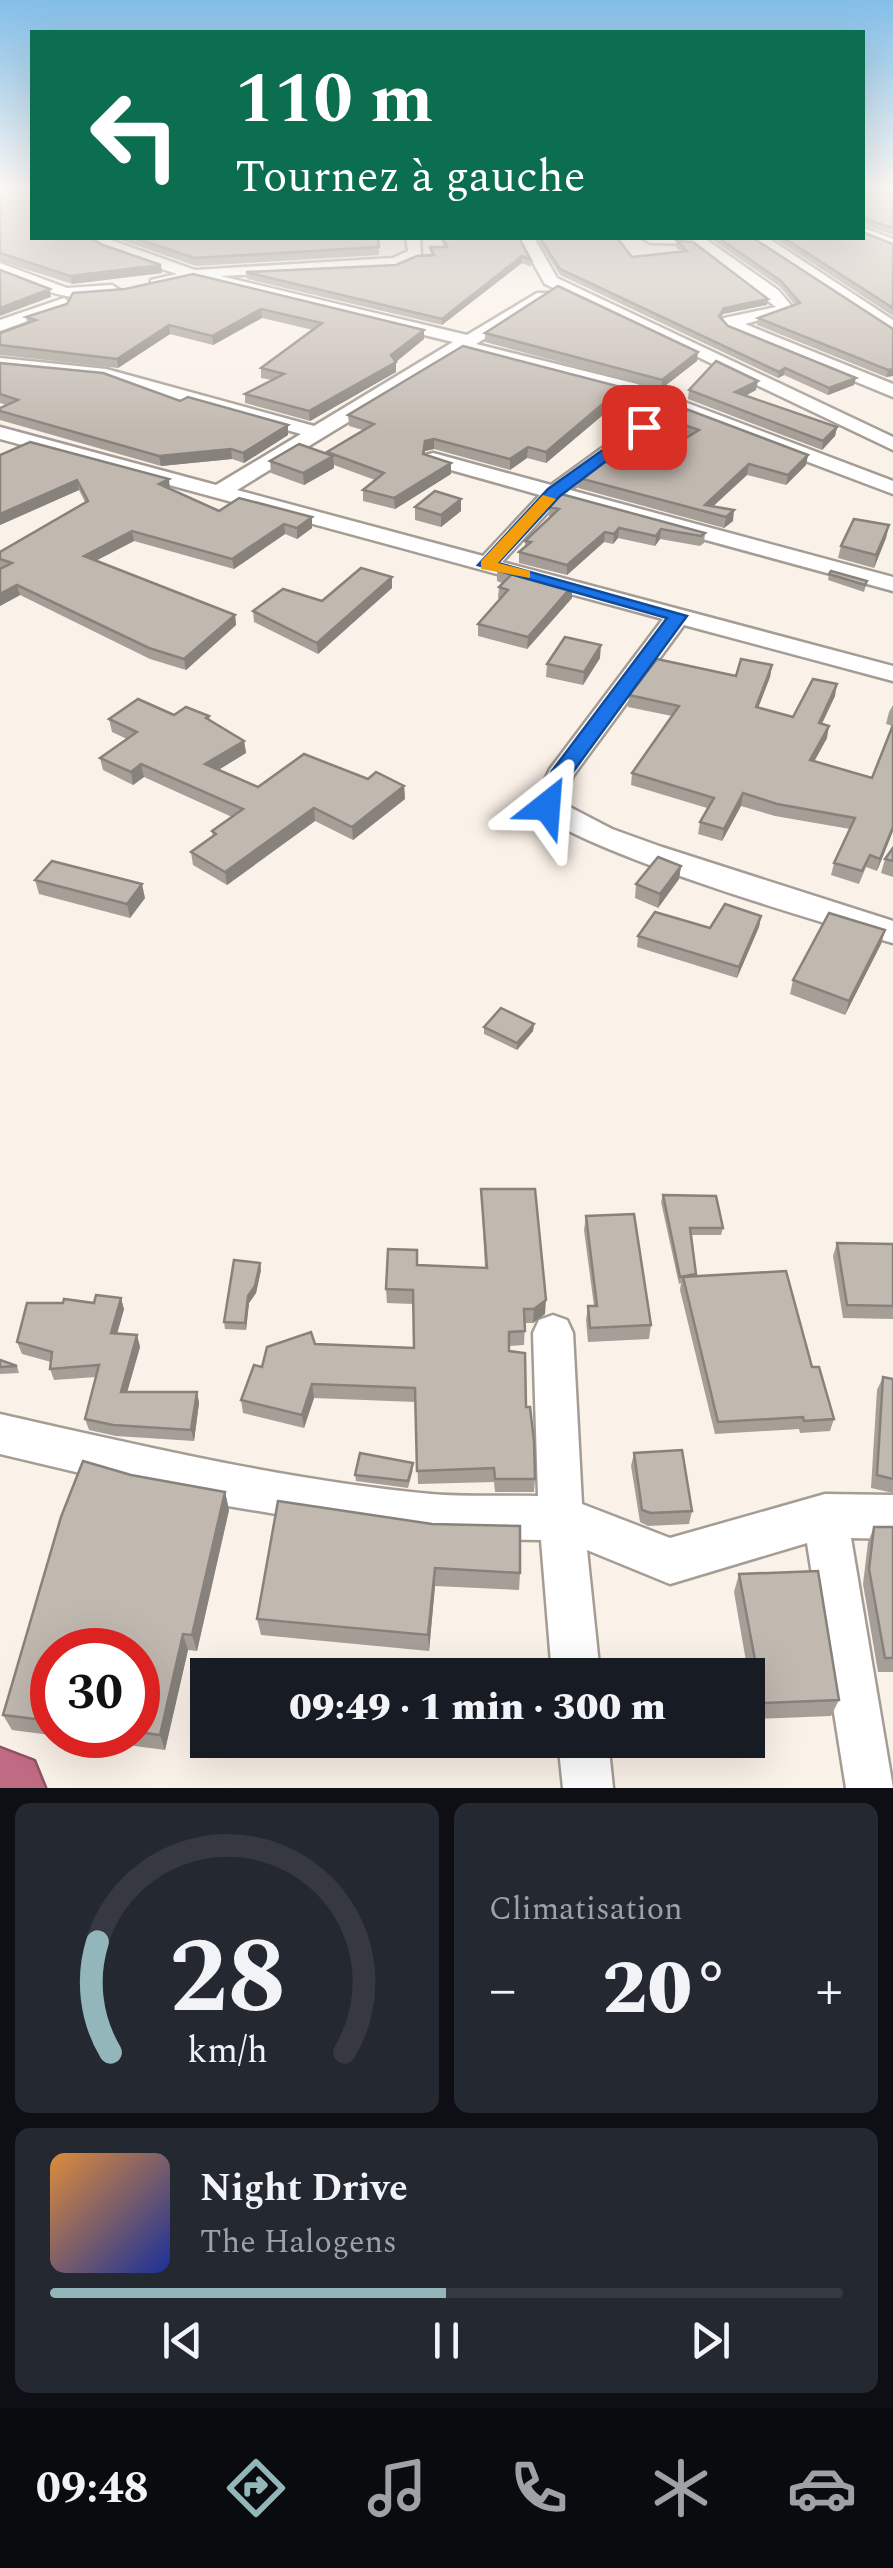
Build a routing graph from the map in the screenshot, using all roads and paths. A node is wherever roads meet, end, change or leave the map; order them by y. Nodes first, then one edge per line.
1 (4, 269) edge
2 (178, 269) edge
3 (289, 269) edge
4 (545, 269) edge
5 (739, 269) edge
6 (805, 269) edge
7 (196, 275) junction
8 (551, 281) junction
9 (60, 292) junction
10 (846, 297) junction
11 (802, 307) junction
12 (730, 322) junction
13 (0, 326) edge
14 (893, 328) edge
15 (670, 336) junction
16 (462, 343) junction
17 (0, 363) edge
18 (893, 391) edge
19 (674, 405) junction
20 (893, 407) edge
21 (836, 416) junction
22 (0, 433) edge
23 (317, 433) junction
24 (893, 444) edge
25 (434, 459) edge
26 (893, 488) edge
27 (220, 491) junction
28 (554, 492) junction
29 (487, 565) junction
30 (893, 584) edge
31 (678, 616) junction
32 (893, 674) edge
33 (893, 932) edge
34 (553, 1333) dead end
35 (0, 1434) edge
36 (825, 1516) junction
37 (893, 1517) edge
38 (561, 1518) junction
39 (574, 1658) edge
40 (585, 1758) edge
41 (588, 1788) edge
42 (870, 1788) edge

1 - 9 street
2 - 7 street
3 - 7 street
4 - 8 street
5 - 11 street
6 - 10 street
7 - 9 street
7 - 16 street
8 - 15 street
8 - 16 street
9 - 13 street
10 - 11 street
10 - 14 street
11 - 12 street
12 - 15 street
12 - 18 street
15 - 21 street
16 - 19 street
16 - 23 street
17 - 23 street
19 - 26 street
19 - 28 street
20 - 21 street
21 - 24 street
22 - 27 street
23 - 27 street
25 - 28 street
27 - 29 street
28 - 29 street
28 - 30 street
29 - 31 street
31 - 32 street
31 - 33 street
34 - 38 street
35 - 38 street
36 - 37 street
36 - 38 street
36 - 42 street
38 - 39 street
40 - 41 street

